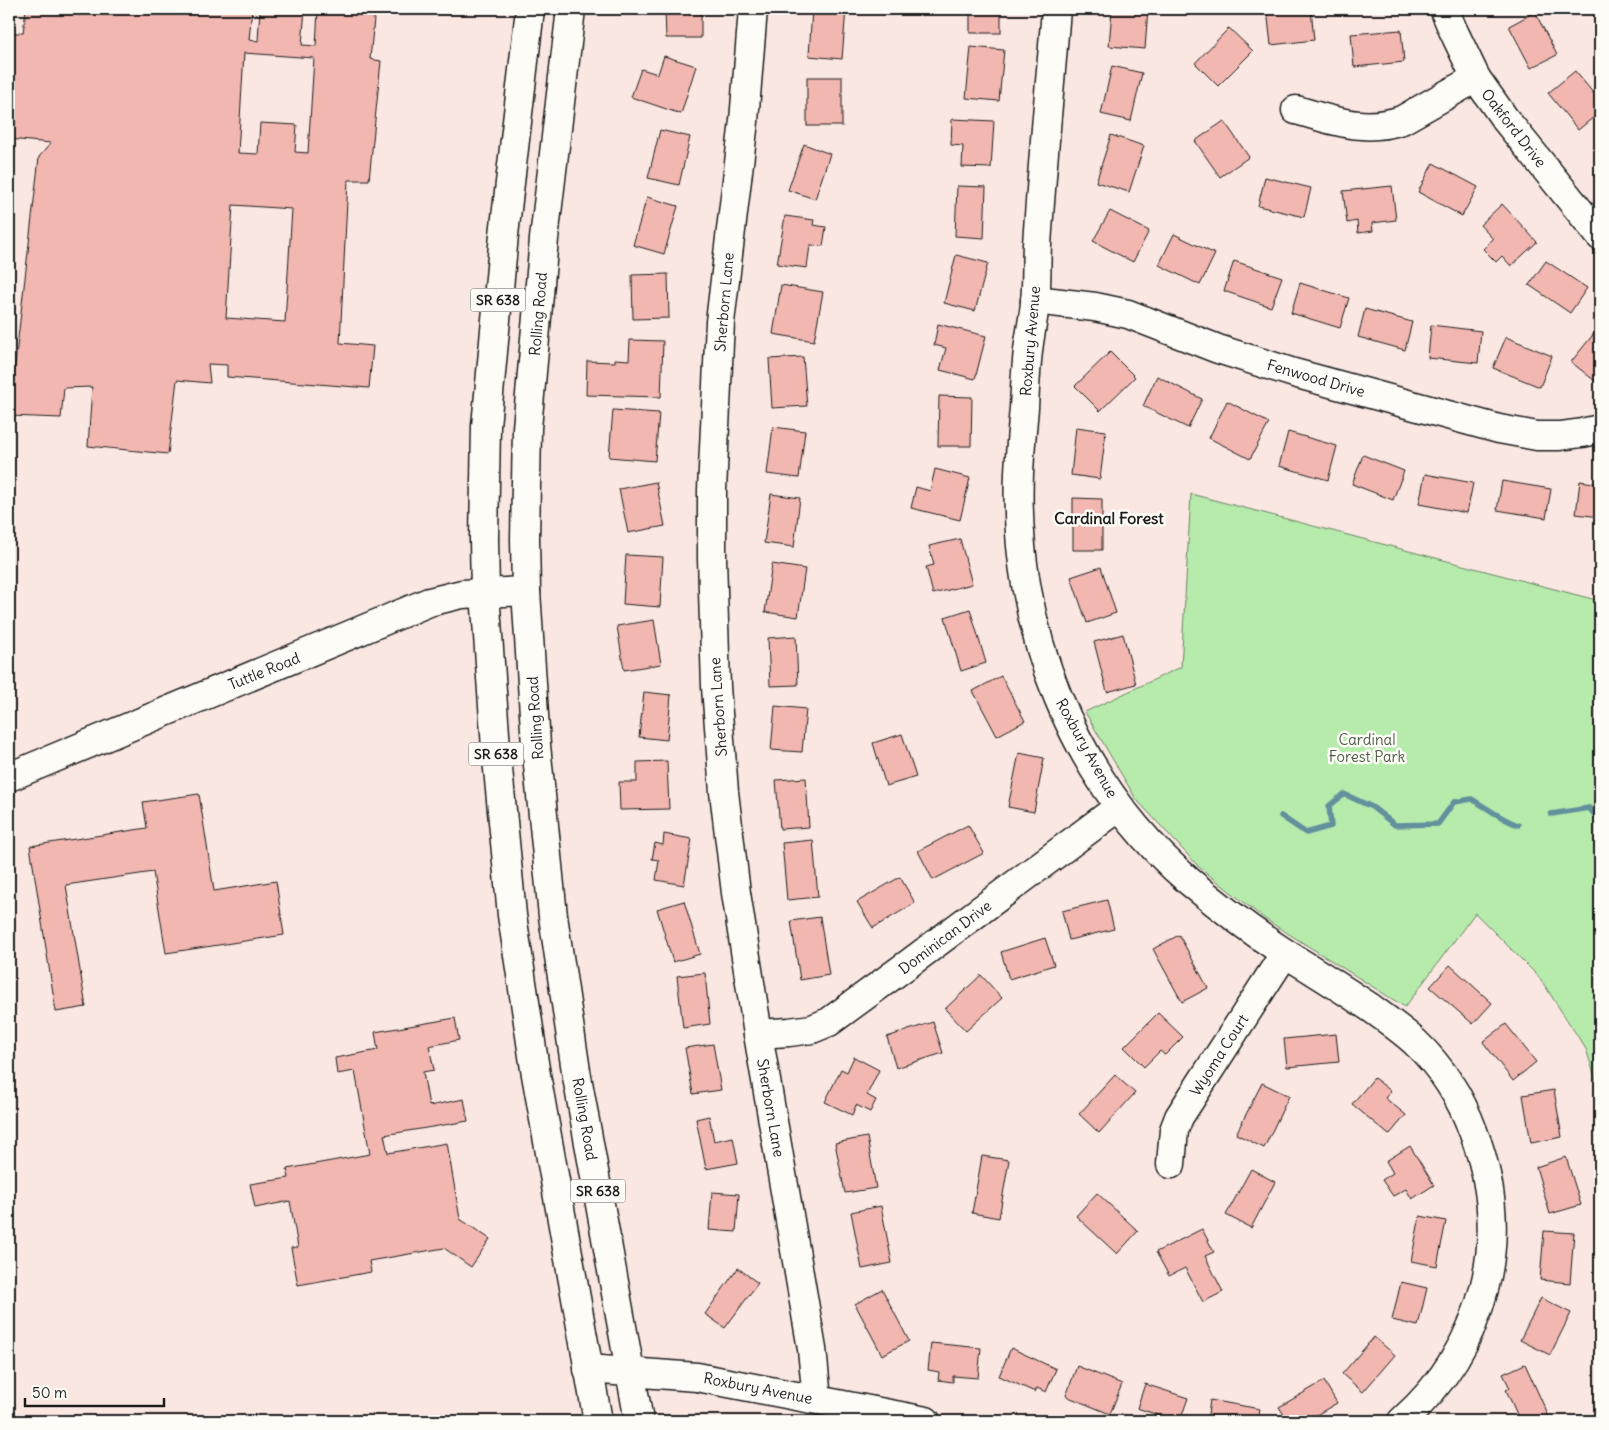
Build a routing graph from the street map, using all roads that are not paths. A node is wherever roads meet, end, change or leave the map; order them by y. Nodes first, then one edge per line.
1 (530, 9) edge
2 (571, 9) edge
3 (753, 9) edge
4 (1056, 9) edge
5 (1444, 9) edge
6 (1476, 78) junction
7 (1296, 110) dead end
8 (1600, 236) edge
9 (1035, 300) junction
10 (1600, 429) edge
11 (526, 591) junction
12 (485, 593) junction
13 (9, 777) edge
14 (1119, 807) junction
15 (1285, 953) junction
16 (758, 1034) junction
17 (1171, 1164) dead end
18 (588, 1369) junction
19 (630, 1372) junction
20 (817, 1400) junction
21 (1420, 1416) edge
22 (598, 1421) edge
23 (639, 1421) edge
24 (926, 1421) edge

1 - 12 street, SR 638
2 - 11 street, Rolling Road / SR 638
3 - 16 street, Sherborn Lane
4 - 9 street, Roxbury Avenue
5 - 6 street, Oakford Drive
6 - 7 street
6 - 8 street, Oakford Drive
9 - 10 street, Fenwood Drive
9 - 14 street, Roxbury Avenue
11 - 12 street, Tuttle Road
11 - 19 street, Rolling Road / SR 638
12 - 13 street, Tuttle Road
12 - 18 street, SR 638
14 - 15 street, Roxbury Avenue
14 - 16 street, Dominican Drive
15 - 17 street, Wyoma Court
15 - 21 street, Roxbury Avenue
16 - 20 street, Sherborn Lane
18 - 19 street, Roxbury Avenue
18 - 22 street, SR 638
19 - 20 street, Roxbury Avenue
19 - 23 street, Rolling Road / SR 638
20 - 24 street, Roxbury Avenue

